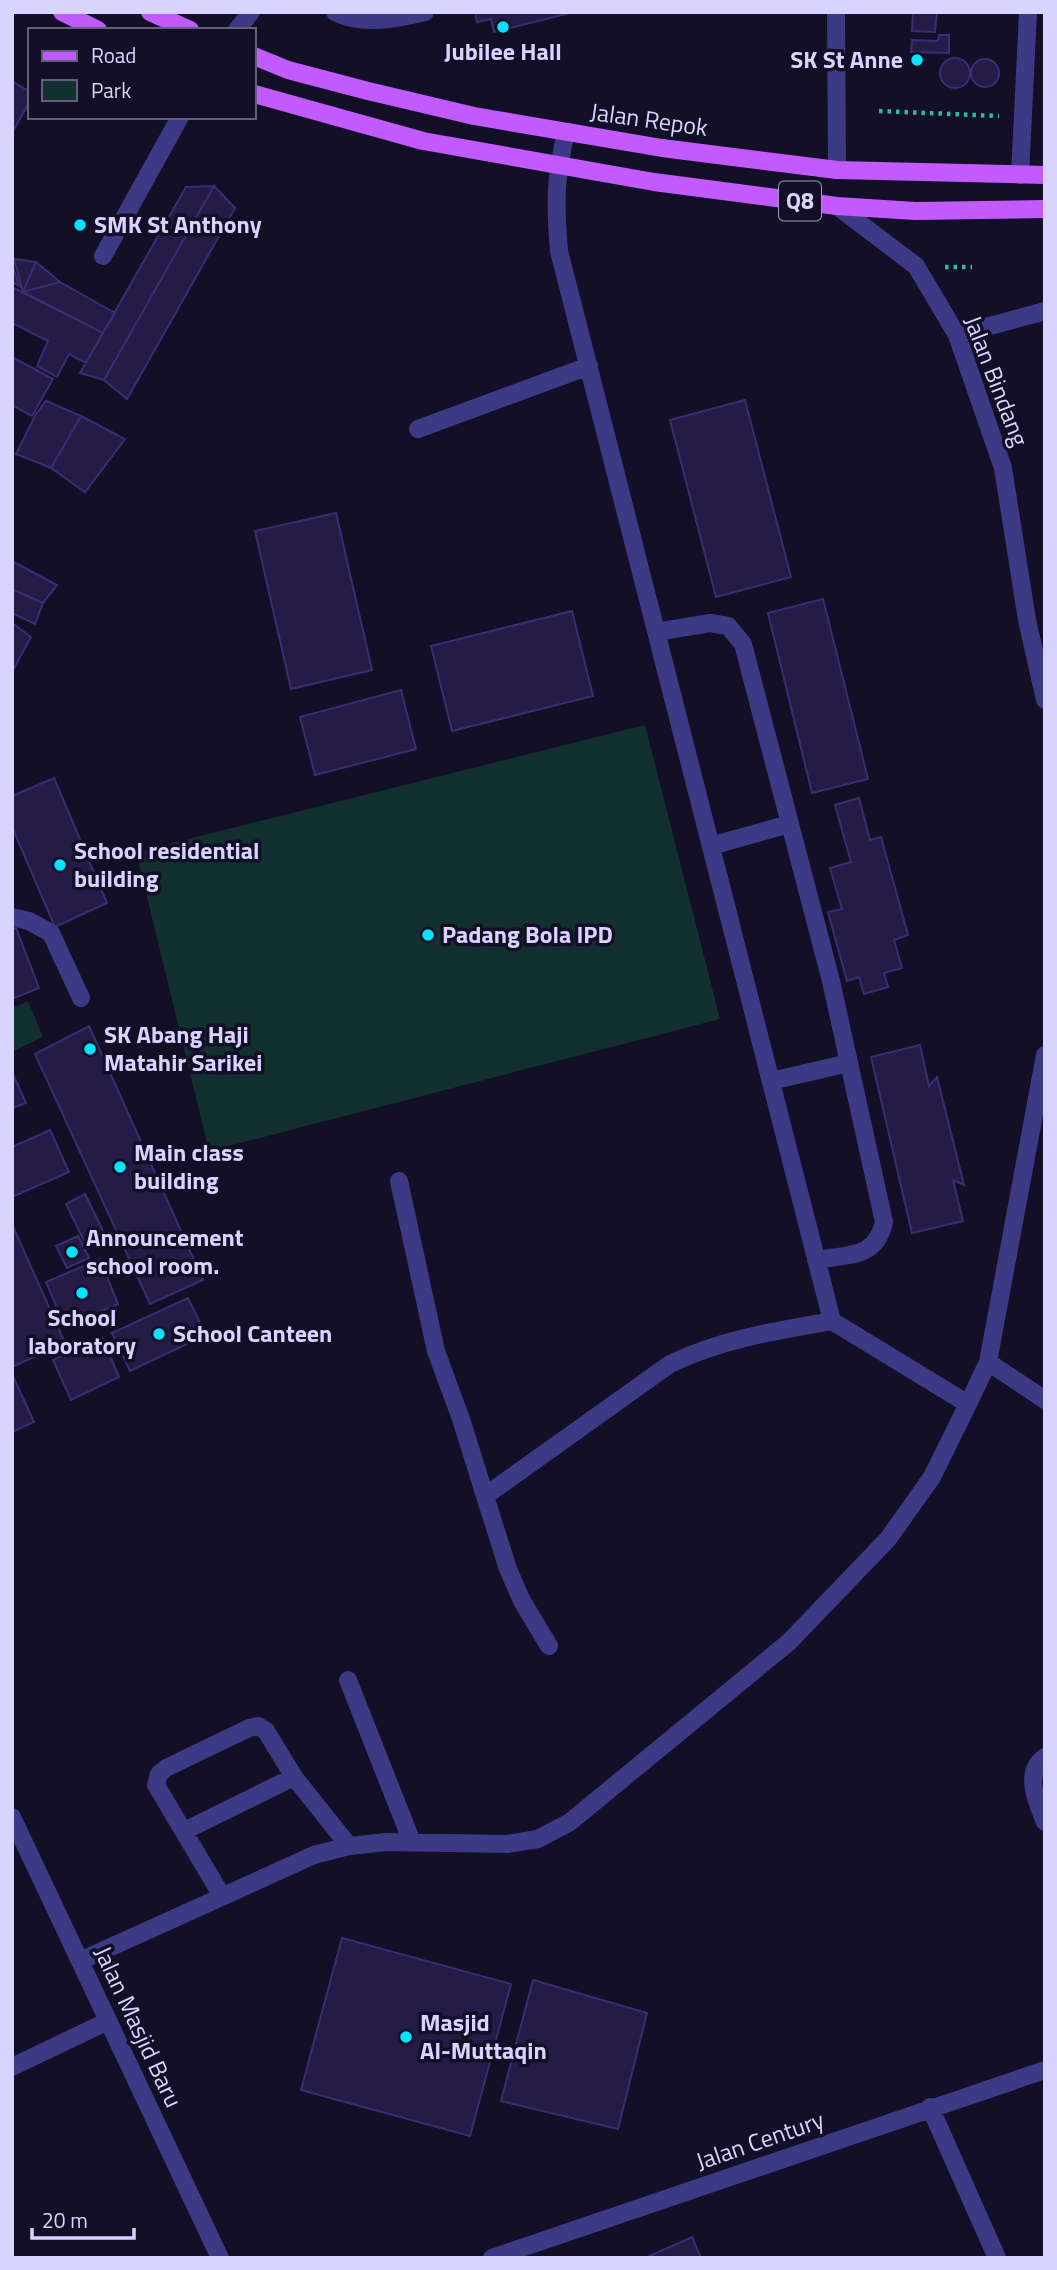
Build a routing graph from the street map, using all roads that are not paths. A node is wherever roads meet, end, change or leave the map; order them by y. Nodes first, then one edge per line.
1 (62, 12) edge
2 (150, 12) edge
3 (251, 12) edge
4 (335, 12) edge
5 (425, 12) edge
6 (836, 12) edge
7 (1028, 12) edge
8 (93, 28) edge
9 (186, 28) edge
10 (239, 28) edge
11 (256, 57) edge
12 (256, 95) edge
13 (179, 119) edge
14 (566, 132) junction
15 (558, 166) junction
16 (837, 170) junction
17 (1020, 175) junction
18 (1045, 175) edge
19 (836, 206) junction
20 (1045, 209) edge
21 (103, 256) dead end
22 (1045, 311) edge
23 (957, 335) junction
24 (589, 366) junction
25 (418, 429) dead end
26 (656, 632) junction
27 (1045, 700) edge
28 (789, 824) junction
29 (711, 846) junction
30 (12, 917) edge
31 (81, 998) dead end
32 (1045, 1055) edge
33 (849, 1063) junction
34 (771, 1081) junction
35 (399, 1181) dead end
36 (816, 1260) junction
37 (832, 1321) junction
38 (988, 1362) junction
39 (1045, 1400) edge
40 (968, 1404) junction
41 (485, 1496) junction
42 (549, 1646) dead end
43 (348, 1680) dead end
44 (1045, 1757) edge
45 (295, 1777) junction
46 (12, 1817) edge
47 (1045, 1822) edge
48 (184, 1831) junction
49 (412, 1842) junction
50 (349, 1846) junction
51 (222, 1896) junction
52 (80, 1961) junction
53 (108, 2021) junction
54 (12, 2067) edge
55 (1045, 2070) edge
56 (930, 2108) junction
57 (501, 2256) edge
58 (220, 2258) edge
59 (997, 2258) edge

1 - 8 main road
2 - 9 main road
3 - 10 street
4 - 5 street
6 - 16 street
7 - 17 street
11 - 14 main road, Jalan Repok / Q8
12 - 15 main road, Q8
13 - 21 street
14 - 15 street
14 - 16 main road, Jalan Repok / Q8
15 - 19 main road, Q8
15 - 24 street
16 - 17 main road, Jalan Repok / Q8
17 - 18 main road, Jalan Repok / Q8
19 - 20 main road, Q8
19 - 23 street, Jalan Bindang
22 - 23 street
23 - 27 street, Jalan Bindang
24 - 25 street
24 - 26 street
26 - 28 street
26 - 29 street
28 - 29 street
28 - 33 street
29 - 34 street
30 - 31 street
32 - 38 street
33 - 34 street
33 - 36 street
34 - 36 street
35 - 41 street
36 - 37 street
37 - 40 street
37 - 41 street
38 - 39 street
38 - 40 street
40 - 49 street
41 - 42 street
43 - 49 street
44 - 47 street
45 - 48 street
45 - 48 street
45 - 50 street
46 - 52 street, Jalan Masjid Baru
48 - 51 street
49 - 50 street
50 - 51 street
51 - 52 street
52 - 53 street, Jalan Masjid Baru
53 - 54 street
53 - 58 street, Jalan Masjid Baru
55 - 56 street, Jalan Century
56 - 57 street, Jalan Century
56 - 59 street

